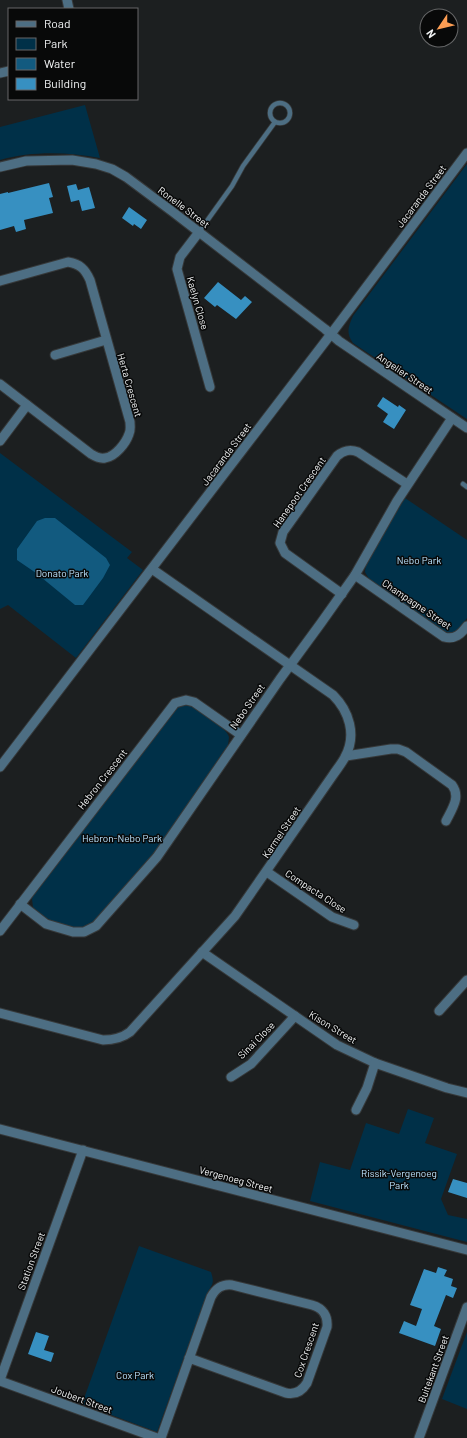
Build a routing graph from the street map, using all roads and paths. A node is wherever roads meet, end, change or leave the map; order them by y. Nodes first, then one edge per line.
1 (275, 122) junction
2 (467, 153) edge
3 (0, 167) edge
4 (199, 232) junction
5 (0, 281) edge
6 (331, 334) junction
7 (106, 340) junction
8 (55, 355) dead end
9 (0, 384) edge
10 (210, 387) dead end
11 (27, 405) junction
12 (452, 418) junction
13 (467, 428) edge
14 (0, 441) edge
15 (407, 484) junction
16 (152, 569) junction
17 (355, 575) junction
18 (342, 594) junction
19 (467, 626) edge
20 (290, 666) junction
21 (241, 735) junction
22 (346, 756) junction
23 (0, 767) edge
24 (446, 821) dead end
25 (267, 872) junction
26 (20, 904) junction
27 (354, 925) dead end
28 (0, 931) edge
29 (202, 952) junction
30 (467, 980) edge
31 (439, 1011) dead end
32 (0, 1013) edge
33 (295, 1016) junction
34 (375, 1063) junction
35 (231, 1077) dead end
36 (467, 1093) edge
37 (356, 1110) dead end
38 (0, 1129) edge
39 (83, 1150) junction
40 (467, 1250) edge
41 (467, 1307) edge
42 (189, 1358) junction
43 (0, 1380) edge
44 (158, 1438) edge
45 (161, 1438) edge
46 (419, 1438) edge

1 - 1 lane
1 - 4 lane
2 - 6 street, Jacaranda Street
3 - 4 street, Ronelle Street
4 - 6 street, Ronelle Street
4 - 10 street, Kaelyn Close
5 - 7 street, Herta Crescent
6 - 12 street, Angelier Street
6 - 16 street, Jacaranda Street
7 - 8 street
7 - 11 street, Herta Crescent
9 - 11 street, Herta Crescent
11 - 14 street
12 - 13 street, Angelier Street
12 - 15 street, Nebo Street
15 - 17 street, Nebo Street
15 - 18 street, Hanepoot Crescent
16 - 20 street, Karmel Street
16 - 23 street, Jacaranda Street
17 - 18 street, Nebo Street
17 - 19 street, Champagne Street
18 - 20 street, Nebo Street
20 - 21 street, Nebo Street
20 - 22 street, Karmel Street
21 - 26 street, Nebo Street
21 - 26 street, Hebron Crescent
22 - 24 street
22 - 25 street, Karmel Street
25 - 27 street, Compacta Close
25 - 29 street, Karmel Street
26 - 28 street, Hebron Crescent
29 - 32 street, Karmel Street
29 - 33 street, Kison Street
30 - 31 street
33 - 34 street, Kison Street
33 - 35 street, Sinai Close
34 - 36 street, Kison Street
34 - 37 street
38 - 39 street, Vergenoeg Street
39 - 40 street, Vergenoeg Street
39 - 43 street, Station Street
41 - 46 street, Buitekant Street
42 - 42 street, Cox Crescent
42 - 45 street, Cox Crescent
43 - 44 street, Joubert Street

